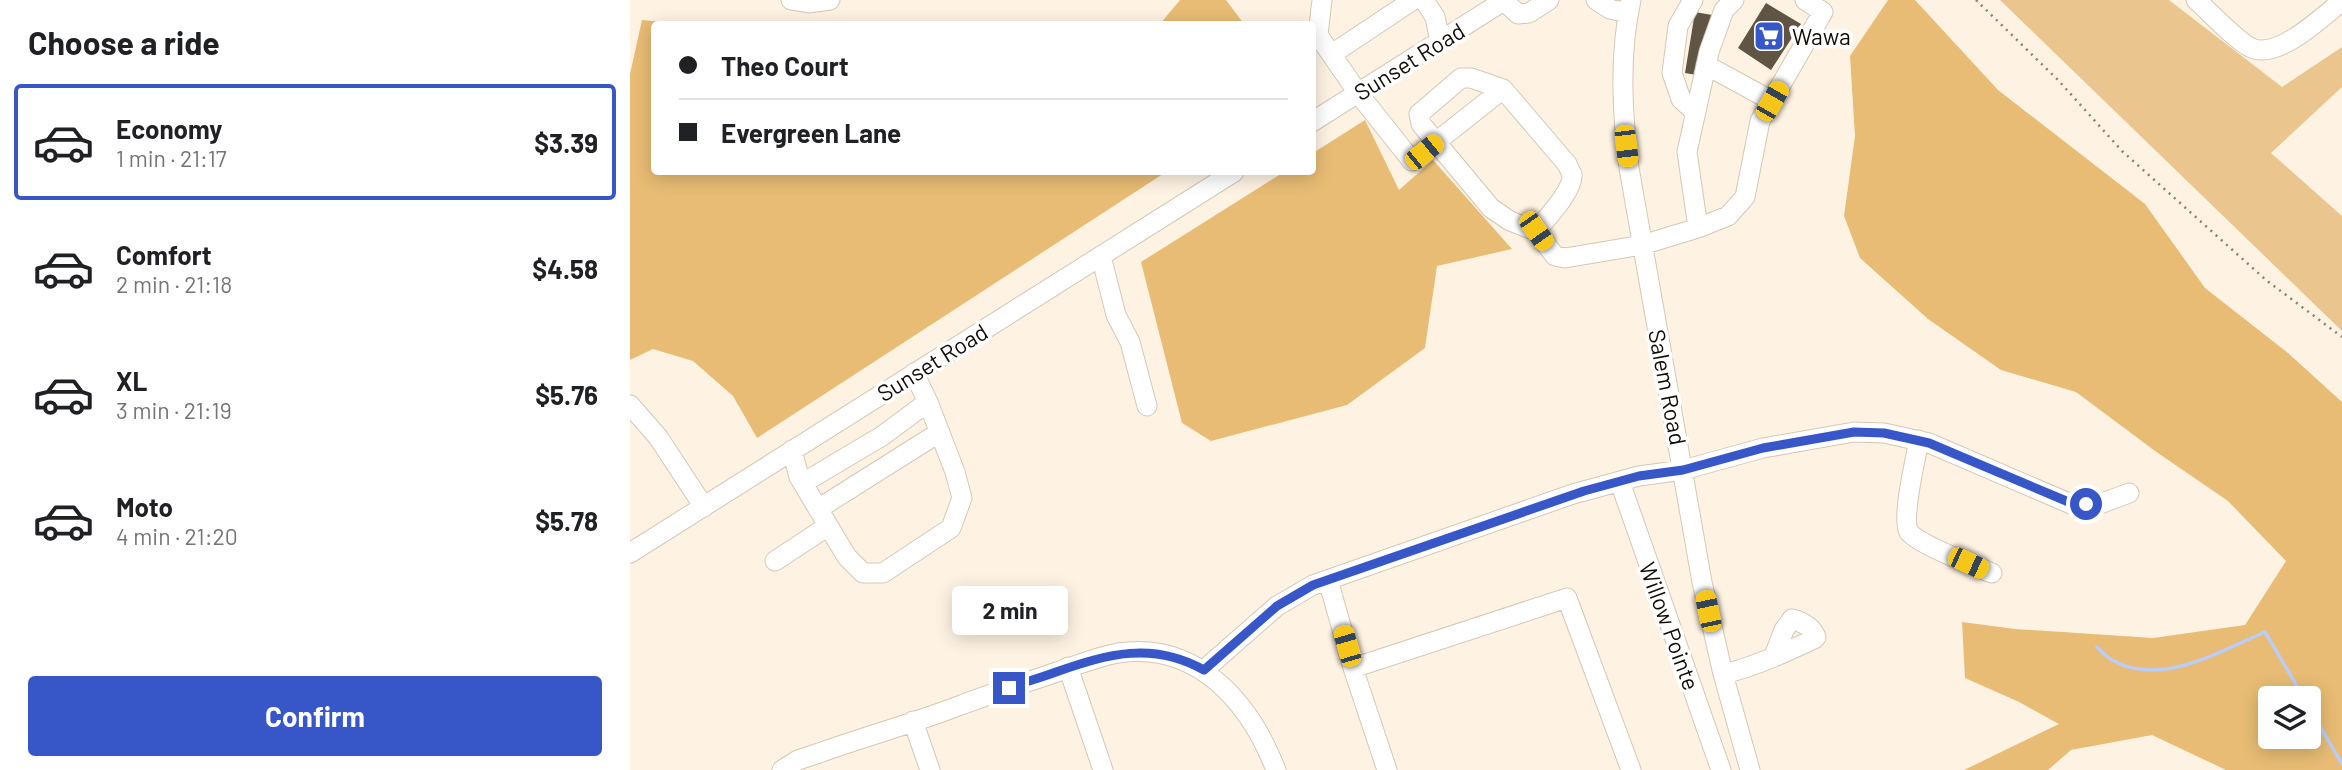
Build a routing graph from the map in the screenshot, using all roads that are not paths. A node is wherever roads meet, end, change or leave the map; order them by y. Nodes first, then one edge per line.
1 (791, 0) edge
2 (830, 0) edge
3 (1322, 0) edge
4 (1413, 0) edge
5 (1424, 0) edge
6 (1504, 0) edge
7 (1549, 0) edge
8 (1596, 0) edge
9 (1693, 0) edge
10 (1805, 0) edge
11 (2342, 1) edge
12 (1722, 3) edge
13 (2206, 3) edge
14 (1481, 6) edge
15 (1828, 6) edge
16 (1630, 7) edge
17 (1440, 41) junction
18 (1332, 54) junction
19 (1706, 65) junction
20 (1503, 89) junction
21 (1358, 93) junction
22 (1772, 101) junction
23 (1695, 111) junction
24 (1316, 119) edge
25 (1435, 143) junction
26 (1229, 175) edge
27 (1698, 228) junction
28 (1536, 231) junction
29 (1642, 245) junction
30 (1101, 256) junction
31 (914, 373) junction
32 (928, 402) junction
33 (630, 405) edge
34 (1147, 406) dead end
35 (940, 432) junction
36 (1919, 440) junction
37 (792, 450) junction
38 (1683, 470) junction
39 (1620, 482) junction
40 (803, 483) junction
41 (2129, 493) dead end
42 (704, 507) junction
43 (823, 517) junction
44 (630, 553) edge
45 (775, 561) dead end
46 (1992, 573) dead end
47 (1328, 580) junction
48 (1774, 656) dead end
49 (1068, 667) junction
50 (1353, 668) junction
51 (1204, 670) junction
52 (1723, 674) junction
53 (913, 721) junction
54 (782, 770) edge
55 (930, 770) edge
56 (1103, 770) edge
57 (1276, 770) edge
58 (1387, 770) edge
59 (1631, 770) edge
60 (1721, 770) edge
61 (1750, 770) edge

1 - 2 street
3 - 18 street
4 - 18 street
5 - 17 street
6 - 7 street
6 - 14 street, Sunset Road
8 - 16 street
9 - 23 street
10 - 15 street
11 - 13 street
12 - 19 street
14 - 17 street, Sunset Road
15 - 22 street
16 - 29 street, Salem Road
17 - 21 street, Sunset Road
18 - 21 street
19 - 22 street
19 - 23 street
20 - 25 street
20 - 25 street
20 - 28 street
21 - 24 street, Sunset Road
21 - 25 street
22 - 27 street
23 - 27 street
25 - 28 street
26 - 30 street, Sunset Road
27 - 29 street
28 - 29 street
29 - 38 street, Salem Road
30 - 31 street, Sunset Road
30 - 34 street
31 - 32 street
31 - 37 street, Sunset Road
32 - 35 street
32 - 40 street
33 - 42 street
35 - 43 street
35 - 43 street
36 - 38 street
36 - 41 street
36 - 46 street
37 - 40 street
37 - 42 street, Sunset Road
38 - 39 street
38 - 52 street, Salem Road
39 - 47 street
39 - 60 street, Willow Pointe
40 - 43 street
42 - 44 street, Sunset Road
43 - 45 street
47 - 50 street
47 - 51 street
48 - 52 street
49 - 51 street
49 - 53 street
49 - 56 street
50 - 58 street
50 - 59 street
51 - 57 street
52 - 61 street, Salem Road
53 - 54 street
53 - 55 street

